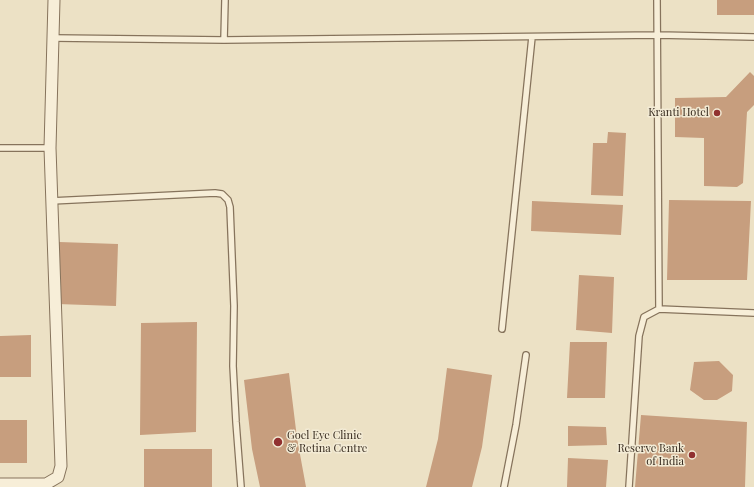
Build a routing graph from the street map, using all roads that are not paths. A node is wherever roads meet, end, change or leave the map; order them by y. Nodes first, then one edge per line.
1 (54, 0) edge
2 (225, 0) edge
3 (656, 0) edge
4 (657, 36) junction
5 (532, 37) junction
6 (754, 37) edge
7 (54, 38) junction
8 (224, 40) junction
9 (0, 148) edge
10 (50, 148) junction
11 (51, 200) junction
12 (659, 309) junction
13 (754, 313) edge
14 (502, 329) dead end
15 (526, 355) dead end
16 (0, 484) edge
17 (241, 487) edge
18 (504, 487) edge
19 (629, 487) edge

1 - 7 street
2 - 8 lane
3 - 4 lane
4 - 5 lane
4 - 6 lane
4 - 12 lane
5 - 8 lane
5 - 14 lane
7 - 8 lane
7 - 10 street
9 - 10 lane
10 - 11 street
11 - 16 street
11 - 17 lane
12 - 13 lane
12 - 19 lane
15 - 18 lane

